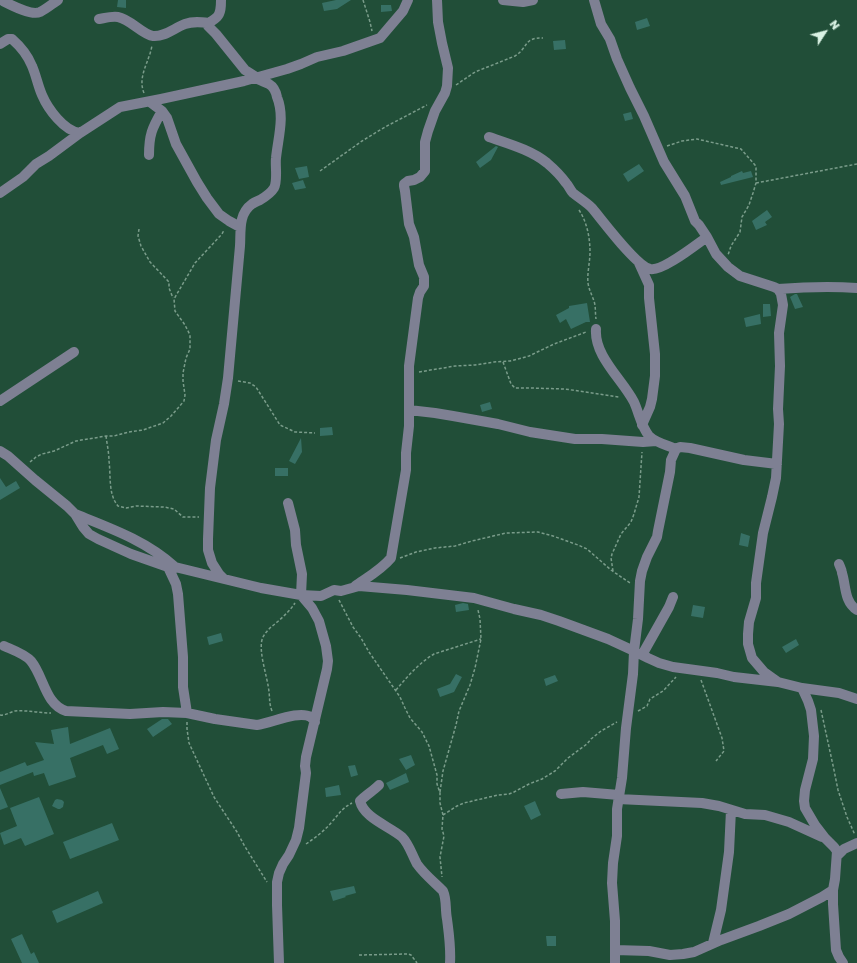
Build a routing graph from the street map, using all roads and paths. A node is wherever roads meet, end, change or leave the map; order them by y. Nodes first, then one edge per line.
1 (1, 0) edge
2 (58, 0) edge
3 (221, 0) edge
4 (362, 0) edge
5 (408, 0) edge
6 (438, 0) edge
7 (503, 0) edge
8 (533, 0) edge
9 (594, 0) edge
10 (99, 19) dead end
11 (209, 22) junction
12 (150, 36) junction
13 (543, 38) dead end
14 (374, 40) junction
15 (0, 44) edge
16 (256, 78) junction
17 (444, 95) junction
18 (149, 102) junction
19 (162, 111) junction
20 (80, 133) junction
21 (489, 137) dead end
22 (658, 150) junction
23 (149, 155) dead end
24 (857, 164) edge
25 (320, 171) dead end
26 (756, 182) junction
27 (0, 193) edge
28 (577, 207) dead end
29 (228, 221) junction
30 (240, 227) junction
31 (139, 229) dead end
32 (707, 237) junction
33 (639, 263) junction
34 (724, 263) junction
35 (857, 288) edge
36 (778, 289) junction
37 (174, 299) junction
38 (596, 329) junction
39 (74, 352) dead end
40 (503, 362) junction
41 (409, 373) junction
42 (228, 381) junction
43 (631, 398) junction
44 (0, 401) edge
45 (409, 410) junction
46 (642, 425) junction
47 (315, 432) dead end
48 (106, 436) junction
49 (656, 441) junction
50 (643, 442) junction
51 (676, 450) junction
52 (3, 455) edge
53 (776, 464) junction
54 (19, 466) junction
55 (288, 503) dead end
56 (75, 514) junction
57 (209, 517) junction
58 (387, 562) junction
59 (839, 564) dead end
60 (171, 567) junction
61 (614, 572) junction
62 (224, 579) junction
63 (353, 587) junction
64 (639, 589) junction
65 (334, 590) junction
66 (300, 595) junction
67 (673, 597) dead end
68 (474, 598) junction
69 (857, 610) edge
70 (481, 639) junction
71 (4, 646) dead end
72 (638, 653) junction
73 (687, 669) junction
74 (699, 671) junction
75 (778, 682) junction
76 (802, 688) junction
77 (396, 690) junction
78 (857, 699) edge
79 (820, 706) dead end
80 (66, 711) junction
81 (186, 713) junction
82 (0, 716) edge
83 (628, 719) junction
84 (275, 720) junction
85 (316, 722) junction
86 (716, 761) dead end
87 (379, 785) dead end
88 (440, 792) junction
89 (561, 794) dead end
90 (618, 797) junction
91 (360, 801) junction
92 (731, 810) junction
93 (443, 815) junction
94 (825, 838) junction
95 (857, 838) edge
96 (857, 843) edge
97 (305, 844) dead end
98 (837, 856) junction
99 (833, 890) junction
100 (443, 891) junction
101 (277, 895) junction
102 (713, 944) junction
103 (615, 950) junction
104 (359, 955) dead end
105 (279, 963) edge
106 (417, 963) edge
107 (450, 963) edge
108 (615, 963) edge
109 (844, 963) edge

1 - 2 street
3 - 11 street
4 - 14 path
5 - 14 street
6 - 17 street
7 - 8 street
9 - 22 street
10 - 12 street
11 - 12 street
11 - 16 street
12 - 18 path
13 - 17 path
14 - 16 street
15 - 20 street
16 - 18 street
16 - 30 street
17 - 25 path
17 - 41 street
18 - 19 street
18 - 20 street
19 - 23 street
19 - 29 street
20 - 27 street
21 - 33 street
22 - 26 path
22 - 32 street
24 - 26 path
26 - 34 path
28 - 38 path
29 - 30 street
29 - 37 path
30 - 42 street
31 - 37 path
32 - 33 street
32 - 34 street
33 - 46 street
34 - 36 street
35 - 36 street
36 - 53 street
37 - 48 path
38 - 40 path
38 - 43 street
39 - 44 street
40 - 41 path
40 - 43 path
41 - 45 street
42 - 47 path
42 - 57 street
43 - 46 street
45 - 50 street
45 - 58 street
46 - 49 street
48 - 54 path
48 - 57 path
49 - 50 street
49 - 51 street
50 - 61 path
51 - 53 street
51 - 64 street
52 - 54 street
53 - 75 street
54 - 56 street
55 - 66 street
56 - 60 street
56 - 60 street
57 - 62 street
58 - 61 path
58 - 63 street
59 - 69 street
60 - 62 street
60 - 81 street
61 - 64 path
62 - 66 street
63 - 65 street
63 - 68 street
64 - 72 street
65 - 66 street
65 - 77 path
66 - 84 path
66 - 85 street
67 - 72 street
68 - 70 path
68 - 72 street
70 - 77 path
70 - 88 path
71 - 80 street
72 - 73 street
72 - 83 street
73 - 74 street
73 - 83 path
74 - 75 street
74 - 86 path
75 - 76 street
76 - 78 street
76 - 94 street
77 - 88 path
79 - 95 path
80 - 81 street
80 - 82 path
81 - 84 street
81 - 101 path
83 - 90 street
83 - 93 path
84 - 85 street
85 - 101 street
87 - 91 street
88 - 93 path
89 - 90 street
90 - 92 street
90 - 103 street
91 - 97 path
91 - 100 street
92 - 94 street
92 - 102 street
93 - 100 path
94 - 98 street
96 - 98 street
98 - 99 street
99 - 102 street
99 - 109 street
100 - 107 street
101 - 105 street
102 - 103 street
103 - 108 street
104 - 106 path

